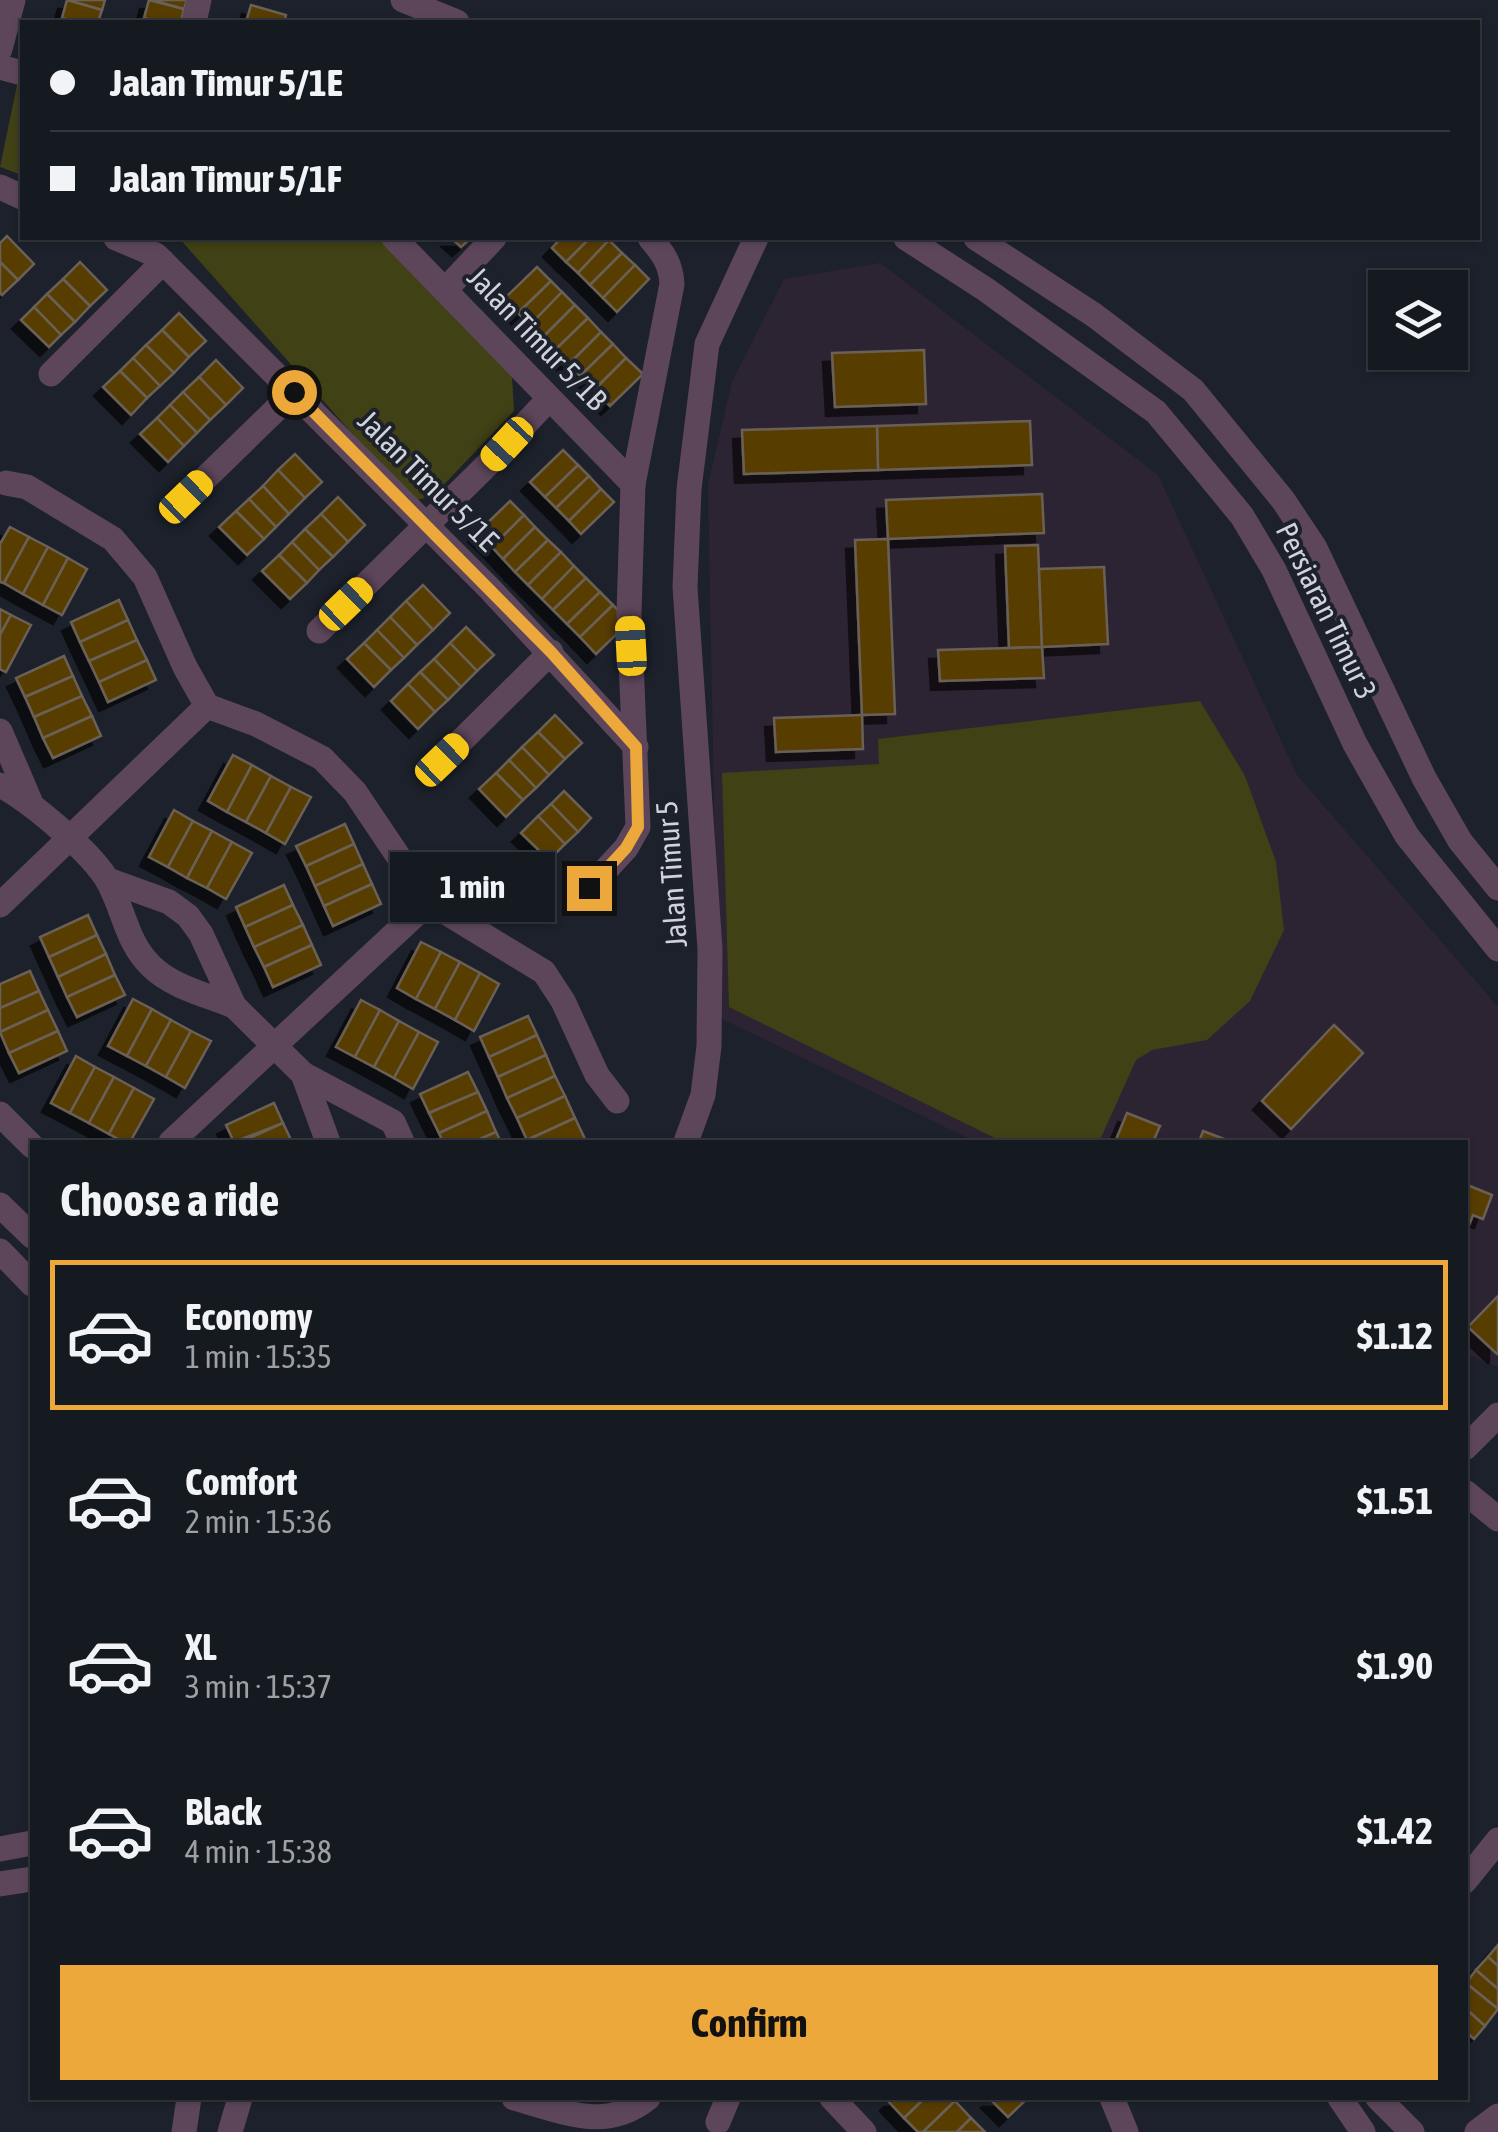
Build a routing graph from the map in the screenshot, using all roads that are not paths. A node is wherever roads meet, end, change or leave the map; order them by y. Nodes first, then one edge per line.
1 (13, 0) edge
2 (402, 0) edge
3 (451, 20) edge
4 (0, 50) edge
5 (121, 240) edge
6 (396, 240) edge
7 (492, 240) edge
8 (652, 240) edge
9 (909, 240) edge
10 (979, 240) edge
11 (758, 242) edge
12 (163, 262) junction
13 (444, 290) junction
14 (51, 374) dead end
15 (294, 392) junction
16 (548, 400) junction
17 (6, 483) dead end
18 (633, 484) junction
19 (186, 497) dead end
20 (426, 526) junction
21 (319, 631) dead end
22 (551, 652) junction
23 (207, 706) junction
24 (0, 732) edge
25 (636, 747) junction
26 (442, 760) dead end
27 (0, 785) edge
28 (30, 801) junction
29 (70, 839) junction
30 (108, 880) junction
31 (589, 888) dead end
32 (1498, 888) edge
33 (429, 902) junction
34 (0, 904) edge
35 (1498, 949) edge
36 (234, 1006) junction
37 (275, 1046) junction
38 (303, 1074) junction
39 (617, 1101) dead end
40 (0, 1114) edge
41 (172, 1140) edge
42 (327, 1140) edge
43 (401, 1140) edge
44 (687, 1140) edge
45 (30, 1144) edge
46 (0, 1205) edge
47 (30, 1234) edge
48 (0, 1251) edge
49 (30, 1282) edge
50 (1498, 1415) edge
51 (1468, 1445) edge
52 (1468, 1494) edge
53 (1498, 1519) edge
54 (1498, 1840) edge
55 (30, 1844) edge
56 (0, 1849) edge
57 (1468, 1877) edge
58 (30, 1879) edge
59 (0, 1884) edge
60 (189, 2100) edge
61 (239, 2100) edge
62 (519, 2100) edge
63 (646, 2100) edge
64 (727, 2100) edge
65 (834, 2100) edge
66 (1113, 2100) edge
67 (1341, 2100) edge
68 (1380, 2100) edge
69 (1498, 2116) edge
70 (716, 2129) edge
71 (185, 2132) edge
72 (230, 2132) edge
73 (864, 2132) edge
74 (1126, 2132) edge
75 (1362, 2132) edge
76 (1412, 2132) edge
77 (1477, 2132) edge

1 - 4 street
2 - 3 street
5 - 12 street, Jalan Timur 5/1E
6 - 13 street, Jalan Timur 5/1B
7 - 13 street
8 - 18 street
9 - 35 street, Persiaran Timur 3
10 - 32 street, Persiaran Timur 3
11 - 44 street, Jalan Timur 5
12 - 14 street
12 - 15 street, Jalan Timur 5/1E
13 - 16 street, Jalan Timur 5/1B
15 - 19 street
15 - 20 street, Jalan Timur 5/1E
16 - 18 street, Jalan Timur 5/1B
16 - 20 street
17 - 23 street
18 - 25 street
20 - 21 street
20 - 22 street, Jalan Timur 5/1E
22 - 25 street, Jalan Timur 5/1E
22 - 26 street
23 - 29 street
23 - 33 street
24 - 28 street
25 - 31 street
27 - 28 street
28 - 29 street
29 - 30 street
29 - 34 street
30 - 36 street
30 - 36 street
33 - 37 street
33 - 39 street
36 - 37 street
37 - 38 street
37 - 41 street
38 - 42 street
38 - 43 street
40 - 45 street
46 - 47 street
48 - 49 street
50 - 51 street
52 - 53 street
54 - 57 street
55 - 56 street
58 - 59 street
60 - 71 street
61 - 72 street
62 - 63 street
64 - 70 street
65 - 73 street
66 - 74 street
67 - 75 street
68 - 76 street
69 - 77 street

